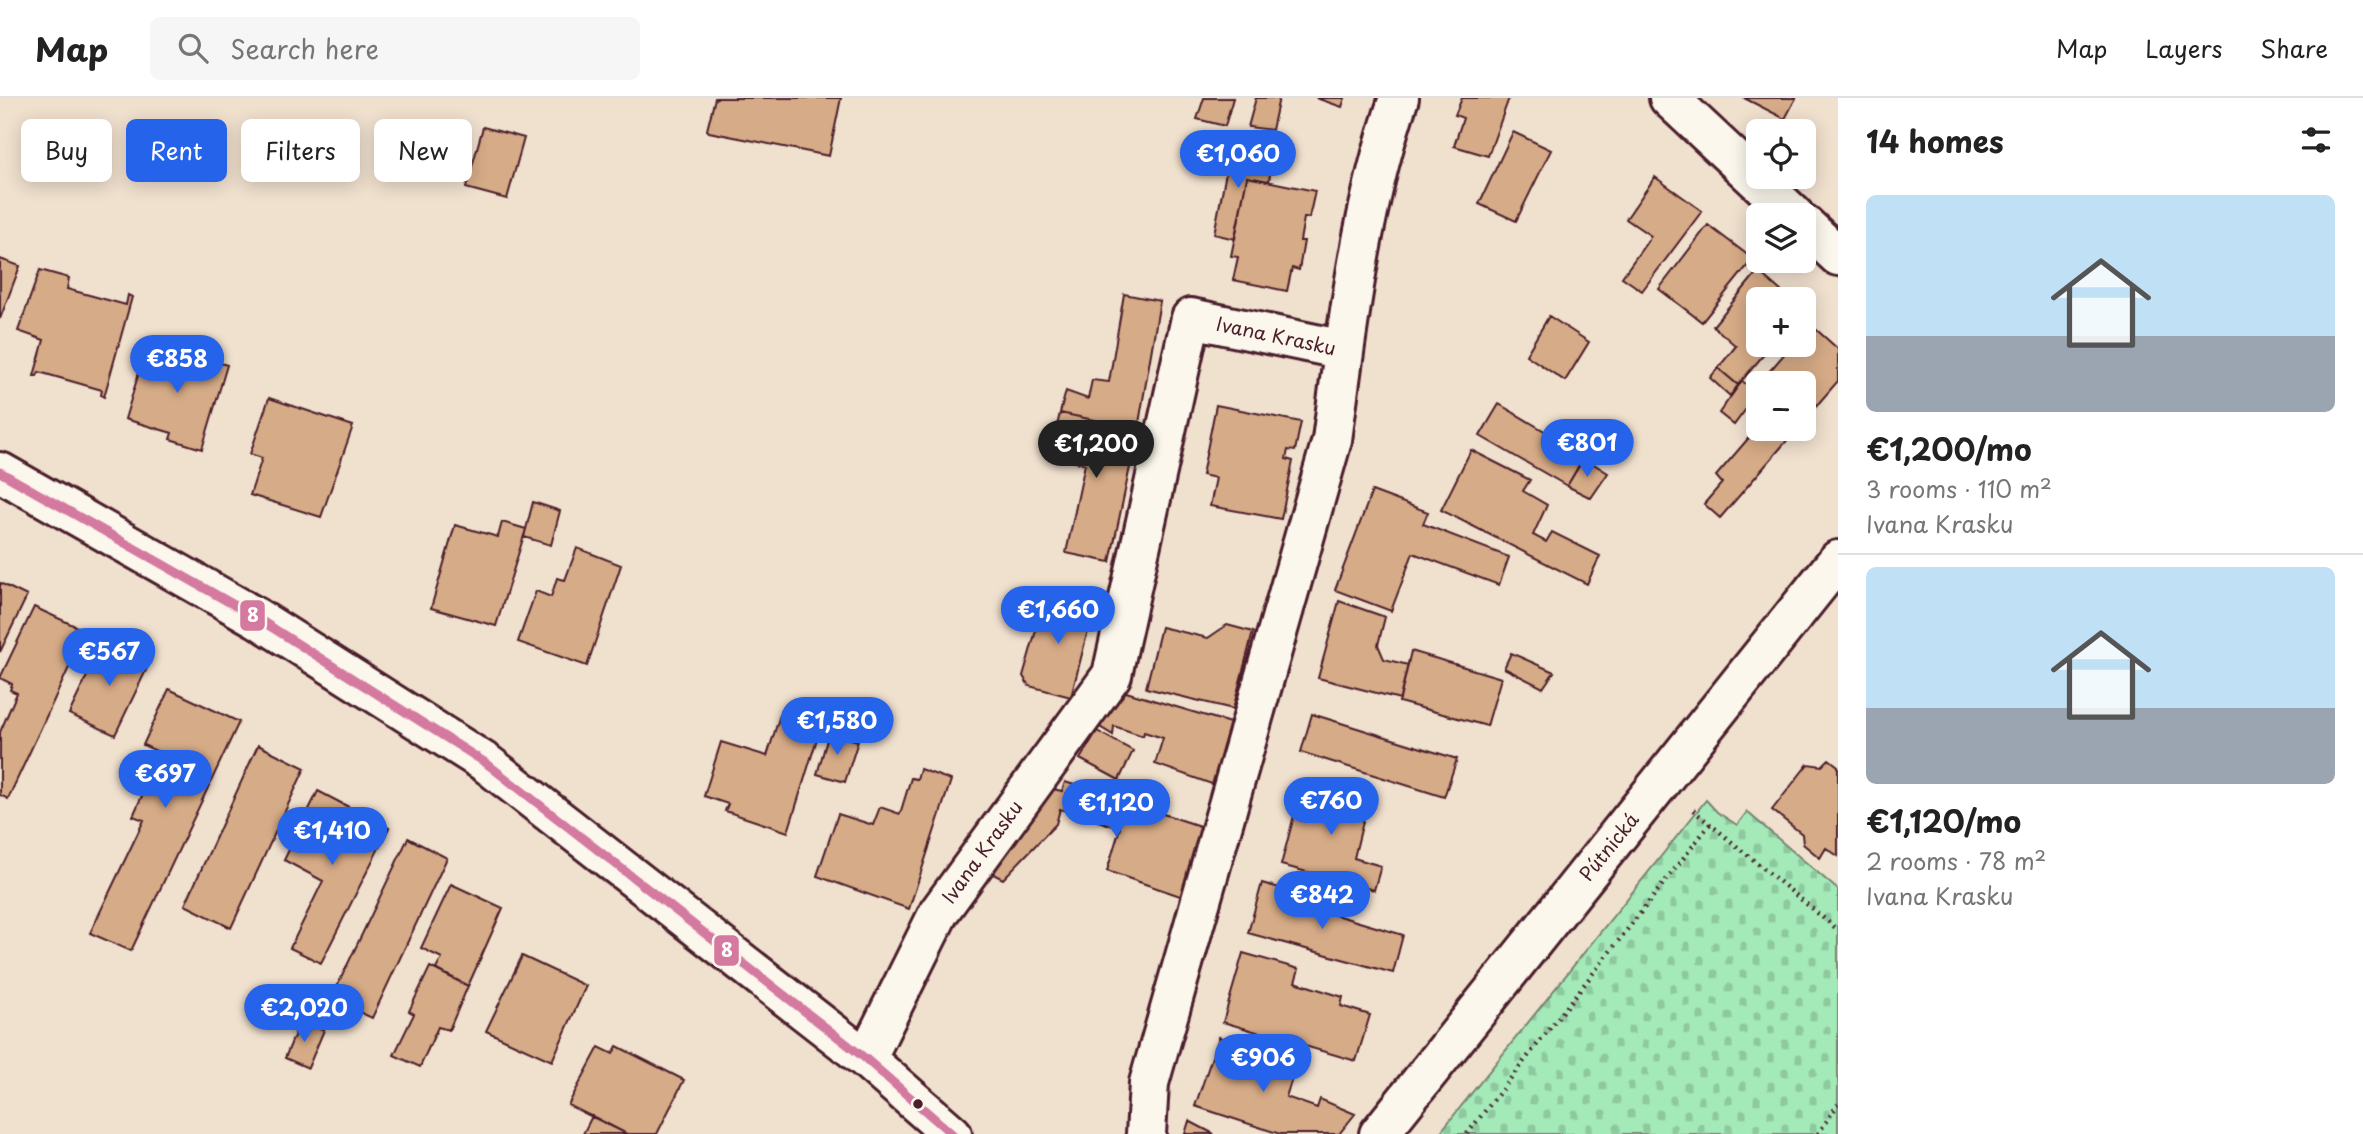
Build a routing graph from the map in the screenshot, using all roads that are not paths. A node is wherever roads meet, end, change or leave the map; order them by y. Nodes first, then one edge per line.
1 (1399, 98) edge
2 (1669, 98) edge
3 (1781, 203) edge
4 (1816, 235) edge
5 (1838, 256) edge
6 (1344, 350) junction
7 (0, 472) edge
8 (1838, 560) edge
9 (866, 1059) junction
10 (952, 1134) edge
11 (1146, 1134) edge
12 (1379, 1134) edge

1 - 6 street, Ivana Krasku
2 - 3 street
4 - 5 street
6 - 9 street, Ivana Krasku
6 - 11 street, Ivana Krasku
7 - 9 street
8 - 12 street, Pútnická
9 - 10 street

